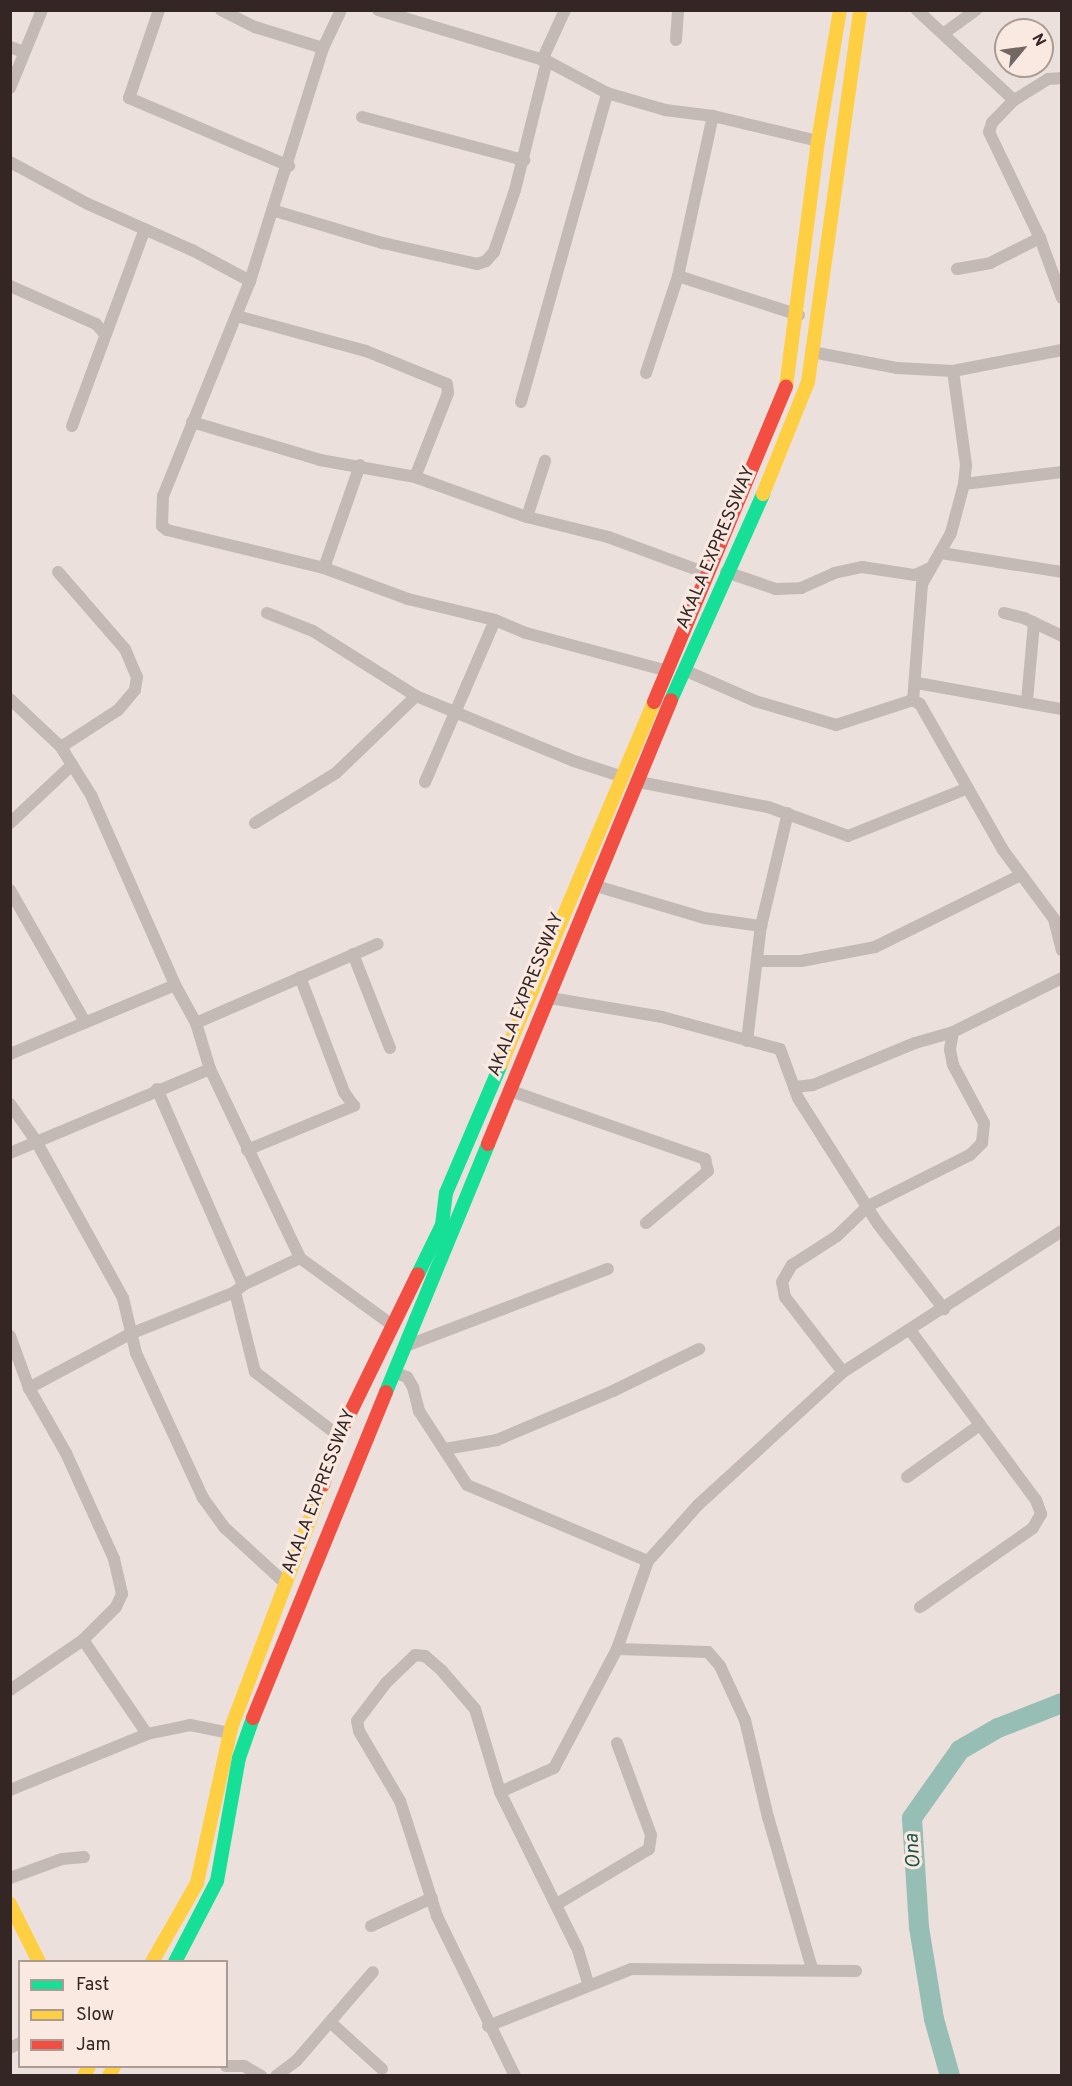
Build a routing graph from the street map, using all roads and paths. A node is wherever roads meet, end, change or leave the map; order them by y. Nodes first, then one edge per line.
1 (42, 10) edge
2 (159, 10) edge
3 (221, 10) edge
4 (340, 10) edge
5 (378, 10) edge
6 (566, 10) edge
7 (678, 10) edge
8 (840, 10) edge
9 (860, 10) edge
10 (917, 10) edge
11 (976, 10) edge
12 (943, 34) junction
13 (676, 40) dead end
14 (10, 47) edge
15 (323, 48) junction
16 (24, 52) junction
17 (545, 61) junction
18 (1062, 78) edge
19 (10, 88) edge
20 (607, 93) junction
21 (1014, 100) junction
22 (713, 116) junction
23 (362, 117) dead end
24 (818, 141) junction
25 (524, 160) junction
26 (10, 162) edge
27 (289, 166) junction
28 (272, 210) junction
29 (145, 229) junction
30 (1040, 238) junction
31 (957, 269) dead end
32 (678, 276) junction
33 (250, 281) junction
34 (10, 286) edge
35 (1062, 298) edge
36 (799, 315) junction
37 (237, 316) junction
38 (102, 326) junction
39 (1062, 350) edge
40 (812, 352) junction
41 (953, 371) junction
42 (646, 373) dead end
43 (521, 402) dead end
44 (192, 422) junction
45 (72, 426) dead end
46 (545, 461) dead end
47 (360, 465) junction
48 (1062, 472) edge
49 (415, 477) junction
50 (964, 484) junction
51 (527, 518) junction
52 (940, 553) junction
53 (324, 568) junction
54 (928, 569) junction
55 (58, 572) dead end
56 (726, 572) junction
57 (1062, 572) edge
58 (706, 573) junction
59 (1004, 613) dead end
60 (267, 614) dead end
61 (495, 620) junction
62 (1034, 622) junction
63 (1062, 636) edge
64 (664, 670) junction
65 (684, 670) junction
66 (917, 683) junction
67 (417, 696) junction
68 (10, 699) edge
69 (913, 700) junction
70 (1027, 701) junction
71 (454, 709) junction
72 (1062, 709) edge
73 (642, 723) junction
74 (660, 732) junction
75 (61, 747) junction
76 (72, 765) junction
77 (620, 776) junction
78 (425, 782) dead end
79 (639, 782) junction
80 (968, 788) junction
81 (788, 813) junction
82 (10, 823) edge
83 (255, 823) dead end
84 (1021, 875) junction
85 (596, 886) junction
86 (10, 890) edge
87 (761, 926) junction
88 (378, 944) dead end
89 (1062, 950) edge
90 (353, 954) junction
91 (758, 962) junction
92 (300, 978) junction
93 (1062, 978) edge
94 (175, 986) junction
95 (550, 998) junction
96 (85, 1022) junction
97 (196, 1023) junction
98 (953, 1032) junction
99 (747, 1041) junction
100 (390, 1048) dead end
101 (10, 1054) edge
102 (210, 1069) junction
103 (794, 1087) junction
104 (157, 1089) junction
105 (511, 1091) junction
106 (10, 1104) edge
107 (36, 1141) junction
108 (247, 1150) junction
109 (10, 1153) edge
110 (868, 1206) junction
111 (646, 1223) dead end
112 (1062, 1231) edge
113 (300, 1258) junction
114 (608, 1269) dead end
115 (239, 1288) junction
116 (944, 1309) junction
117 (391, 1324) junction
118 (910, 1330) junction
119 (10, 1336) edge
120 (133, 1337) junction
121 (406, 1346) junction
122 (699, 1349) dead end
123 (843, 1372) junction
124 (396, 1373) junction
125 (28, 1388) junction
126 (359, 1393) junction
127 (384, 1406) junction
128 (980, 1425) junction
129 (337, 1441) junction
130 (366, 1443) junction
131 (445, 1449) junction
132 (907, 1477) dead end
133 (648, 1561) junction
134 (285, 1583) junction
135 (921, 1607) dead end
136 (83, 1640) junction
137 (617, 1649) junction
138 (10, 1690) edge
139 (230, 1732) junction
140 (147, 1734) junction
141 (617, 1743) dead end
142 (10, 1790) edge
143 (500, 1792) junction
144 (84, 1857) dead end
145 (10, 1878) edge
146 (432, 1898) junction
147 (10, 1904) edge
148 (557, 1904) junction
149 (371, 1926) dead end
150 (38, 1960) edge
151 (153, 1960) edge
152 (176, 1960) edge
153 (812, 1968) junction
154 (856, 1971) dead end
155 (372, 1972) dead end
156 (589, 1985) junction
157 (330, 2022) junction
158 (488, 2026) junction
159 (228, 2066) edge
160 (382, 2069) dead end
161 (261, 2076) edge
162 (276, 2076) edge
163 (515, 2076) edge

1 - 16 street
2 - 27 street
3 - 15 street
4 - 15 street
5 - 17 street
6 - 17 street
7 - 13 street
8 - 24 main road, AKALA EXPRESSWAY
9 - 40 main road, AKALA EXPRESSWAY
10 - 12 street
11 - 12 street
12 - 21 street
14 - 16 street
15 - 27 street
16 - 19 street
17 - 20 street
17 - 25 street
18 - 21 street
20 - 22 street
20 - 43 street
21 - 30 street
22 - 24 street
22 - 32 street
23 - 25 street
24 - 36 main road, AKALA EXPRESSWAY
25 - 28 street
26 - 29 street
27 - 28 street
28 - 33 street
29 - 33 street
29 - 38 street
30 - 31 street
30 - 35 street
32 - 36 street
32 - 42 street
33 - 37 street
34 - 38 street
36 - 58 main road, AKALA EXPRESSWAY
37 - 44 street
37 - 49 street
38 - 45 street
39 - 41 street
40 - 41 street
40 - 56 main road, AKALA EXPRESSWAY
41 - 50 street
44 - 47 street
44 - 53 street
46 - 51 street
47 - 49 street
47 - 53 street
48 - 50 street
49 - 51 street
50 - 52 street
51 - 58 street
52 - 54 street
52 - 57 street
53 - 61 street
54 - 56 street
54 - 66 street
55 - 75 street
56 - 65 main road, AKALA EXPRESSWAY
58 - 64 main road, AKALA EXPRESSWAY
59 - 62 street
60 - 67 street
61 - 64 street
61 - 71 street
62 - 63 street
62 - 70 street
64 - 73 main road, AKALA EXPRESSWAY
65 - 69 street
65 - 74 main road, AKALA EXPRESSWAY
66 - 69 street
66 - 70 street
67 - 71 street
67 - 83 street
68 - 75 street
69 - 80 street
70 - 72 street
71 - 77 street
71 - 78 street
73 - 74 main road
73 - 77 main road, AKALA EXPRESSWAY
74 - 79 main road, AKALA EXPRESSWAY
75 - 76 street
76 - 82 street
76 - 94 street
77 - 117 main road, AKALA EXPRESSWAY
79 - 81 street
79 - 85 main road, AKALA EXPRESSWAY
80 - 81 street
80 - 84 street
81 - 87 street
84 - 89 street
84 - 91 street
85 - 87 street
85 - 95 main road, AKALA EXPRESSWAY
86 - 96 street
87 - 91 street
88 - 90 street
90 - 92 street
90 - 100 street
91 - 99 street
92 - 97 street
92 - 108 street
93 - 98 street
94 - 96 street
94 - 97 street
95 - 99 street
95 - 105 main road, AKALA EXPRESSWAY
96 - 101 street
97 - 102 street
98 - 103 street
98 - 110 street
99 - 103 street
102 - 104 street
102 - 108 street
103 - 110 street
104 - 107 street
104 - 115 street
105 - 111 street
105 - 121 main road, AKALA EXPRESSWAY
106 - 107 street
107 - 109 street
107 - 120 street
108 - 113 street
110 - 116 street
110 - 123 street
112 - 116 street
113 - 115 street
113 - 117 street
114 - 121 street
115 - 120 street
115 - 129 street
116 - 118 street
117 - 126 main road, AKALA EXPRESSWAY
118 - 123 street
118 - 128 street
119 - 125 street
120 - 125 street
120 - 134 street
121 - 124 main road, AKALA EXPRESSWAY
122 - 131 street
123 - 133 street
124 - 127 main road, AKALA EXPRESSWAY
124 - 131 street
125 - 136 street
126 - 127 main road
126 - 129 main road, AKALA EXPRESSWAY
127 - 130 main road, AKALA EXPRESSWAY
128 - 132 street
128 - 135 street
129 - 130 main road
129 - 134 main road, AKALA EXPRESSWAY
130 - 152 main road, AKALA EXPRESSWAY
131 - 133 street
133 - 137 street
134 - 139 main road, AKALA EXPRESSWAY
136 - 138 street
136 - 140 street
137 - 143 street
137 - 153 street
139 - 140 street
139 - 151 main road, AKALA EXPRESSWAY
140 - 142 street
141 - 148 street
143 - 146 street
143 - 148 street
144 - 145 street
146 - 149 street
146 - 158 street
147 - 150 main road
148 - 156 street
153 - 154 street
153 - 156 street
155 - 157 street
156 - 158 street
157 - 160 street
157 - 162 street
158 - 163 street
159 - 161 street

